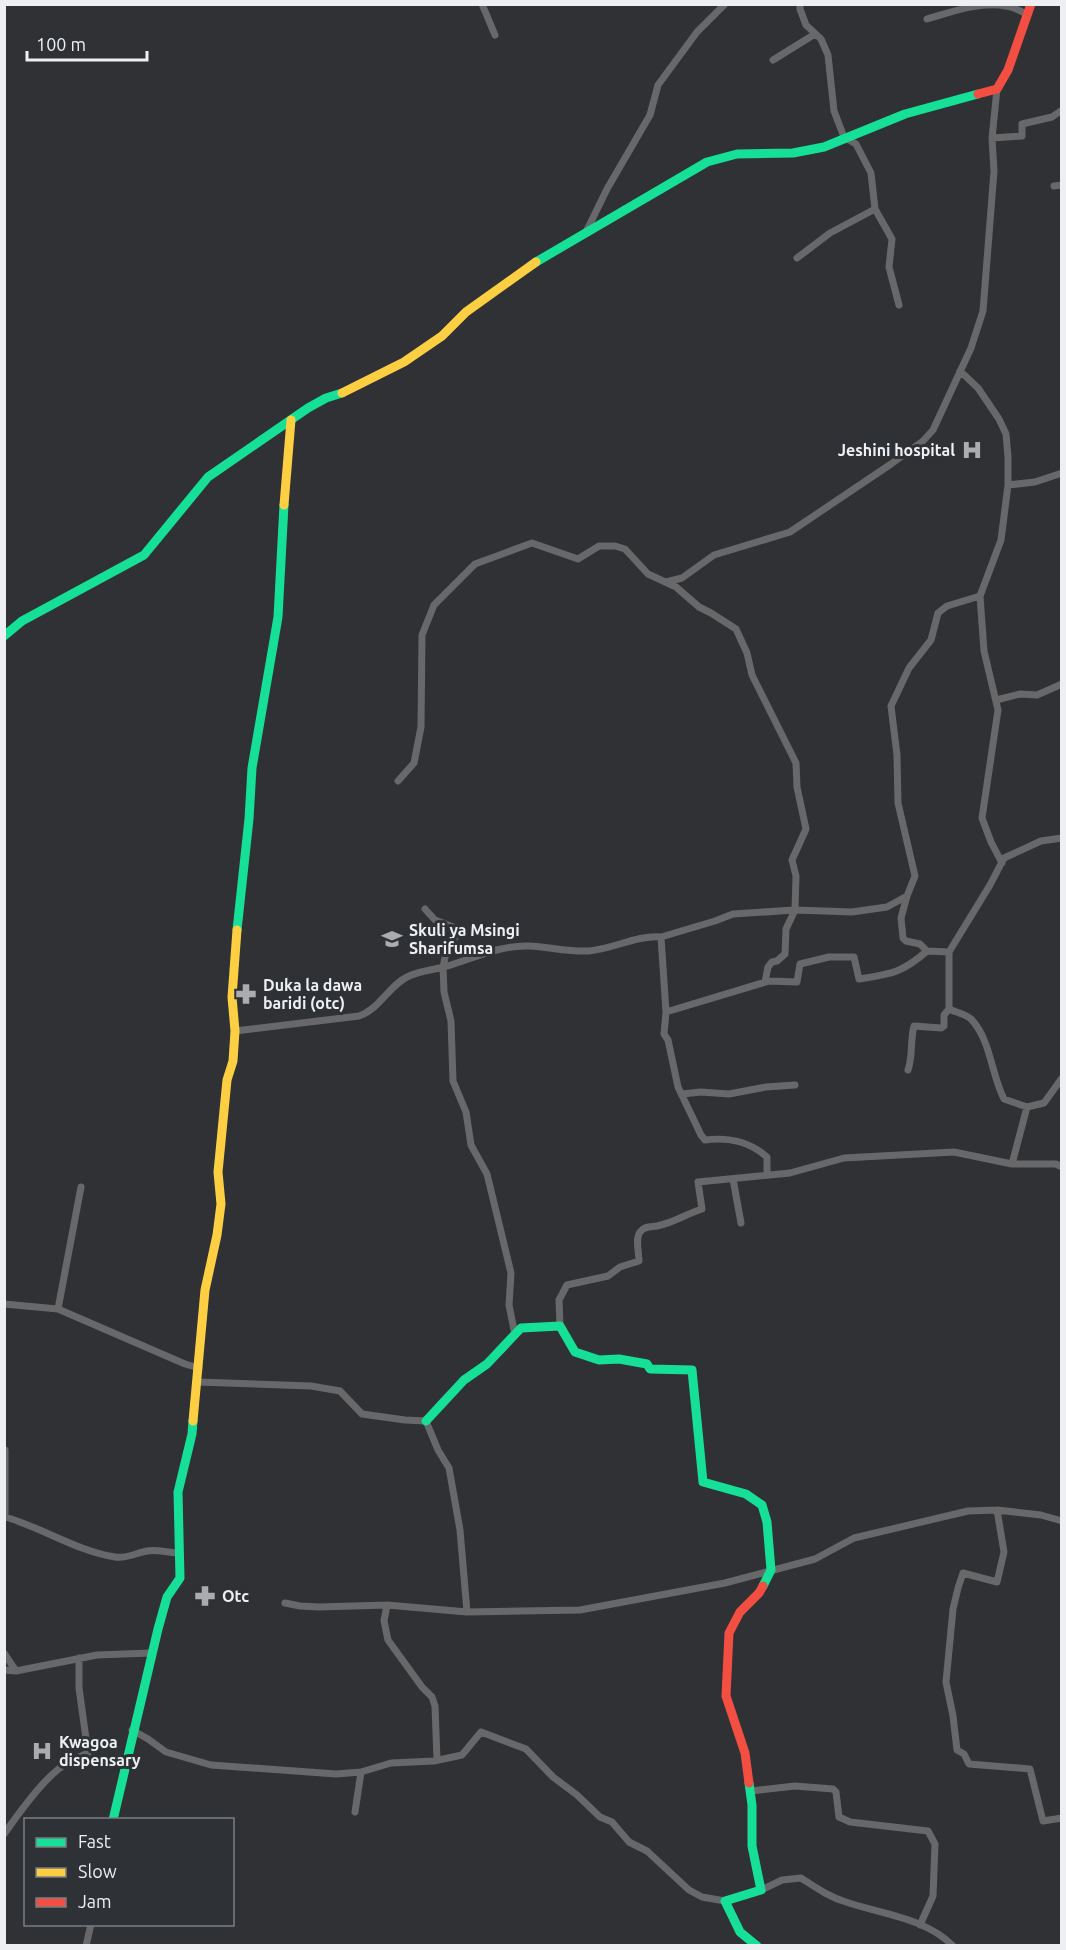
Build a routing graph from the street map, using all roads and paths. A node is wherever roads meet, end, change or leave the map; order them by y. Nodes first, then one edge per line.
1 (482, 4) edge
2 (725, 4) edge
3 (800, 4) edge
4 (1031, 4) edge
5 (1028, 15) junction
6 (927, 19) dead end
7 (815, 34) junction
8 (495, 35) dead end
9 (773, 60) dead end
10 (997, 89) junction
11 (1062, 110) edge
12 (844, 137) junction
13 (992, 138) junction
14 (875, 209) junction
15 (585, 234) junction
16 (797, 258) dead end
17 (898, 305) dead end
18 (960, 371) junction
19 (291, 420) junction
20 (1062, 473) edge
21 (1008, 485) junction
22 (666, 582) junction
23 (980, 596) junction
24 (4, 636) edge
25 (1062, 684) edge
26 (996, 700) junction
27 (398, 781) dead end
28 (1062, 838) edge
29 (1002, 863) junction
30 (907, 896) junction
31 (425, 909) dead end
32 (795, 910) junction
33 (661, 938) junction
34 (927, 951) junction
35 (949, 952) junction
36 (442, 967) junction
37 (765, 982) junction
38 (949, 1009) junction
39 (666, 1012) junction
40 (235, 1031) junction
41 (908, 1070) dead end
42 (1062, 1078) edge
43 (795, 1085) dead end
44 (682, 1094) junction
45 (1027, 1107) junction
46 (1012, 1164) junction
47 (1062, 1167) edge
48 (767, 1174) junction
49 (733, 1179) junction
50 (81, 1186) dead end
51 (741, 1223) dead end
52 (4, 1304) edge
53 (58, 1309) junction
54 (560, 1326) junction
55 (515, 1335) junction
56 (199, 1368) junction
57 (197, 1383) junction
58 (426, 1421) junction
59 (4, 1450) edge
60 (997, 1510) junction
61 (5, 1517) edge
62 (1062, 1521) edge
63 (179, 1553) junction
64 (771, 1570) junction
65 (285, 1603) dead end
66 (387, 1605) junction
67 (467, 1612) junction
68 (4, 1653) edge
69 (151, 1653) junction
70 (79, 1658) junction
71 (4, 1670) edge
72 (16, 1671) junction
73 (132, 1730) junction
74 (437, 1760) junction
75 (361, 1772) junction
76 (750, 1791) junction
77 (355, 1812) dead end
78 (113, 1818) edge
79 (1062, 1818) edge
80 (4, 1834) edge
81 (761, 1890) junction
82 (725, 1901) junction
83 (920, 1925) junction
84 (91, 1926) edge
85 (86, 1946) edge
86 (757, 1946) edge
87 (953, 1946) edge

1 - 8 street
2 - 15 street
3 - 7 street
4 - 5 street
5 - 6 street
5 - 10 street
7 - 9 street
7 - 12 street
10 - 12 street
10 - 13 street
11 - 13 street
12 - 14 street
12 - 15 street
13 - 18 street
14 - 16 street
14 - 17 street
15 - 19 street
18 - 21 street
18 - 22 street
19 - 24 street
19 - 40 street
20 - 21 street
21 - 23 street
22 - 27 street
22 - 32 street
23 - 26 street
23 - 30 street
25 - 26 street
26 - 29 street
28 - 29 street
29 - 35 street
30 - 32 street
30 - 34 street
31 - 36 street
32 - 33 street
32 - 37 street
33 - 36 street
33 - 39 street
34 - 35 street
34 - 37 street
35 - 38 street
36 - 40 street
36 - 55 street
37 - 39 street
38 - 41 street
38 - 45 street
39 - 44 street
40 - 56 street
42 - 45 street
43 - 44 street
44 - 48 street
45 - 46 street
46 - 47 street
46 - 48 street
48 - 49 street
49 - 51 street
49 - 54 street
50 - 53 street
52 - 53 street
53 - 56 street
54 - 55 street
54 - 64 street
55 - 58 street
56 - 57 street
57 - 58 street
57 - 63 street
58 - 67 street
59 - 61 street
60 - 62 street
60 - 64 street
60 - 79 street
61 - 63 street
63 - 69 street
64 - 67 street
64 - 76 street
65 - 66 street
66 - 67 street
66 - 74 street
68 - 72 street
69 - 70 street
69 - 73 street
70 - 72 street
70 - 80 street
71 - 72 street
73 - 75 street
73 - 78 street
74 - 75 street
74 - 82 street
75 - 77 street
76 - 81 street
76 - 83 street
81 - 82 street
81 - 83 street
82 - 86 street
83 - 87 street
84 - 85 street

